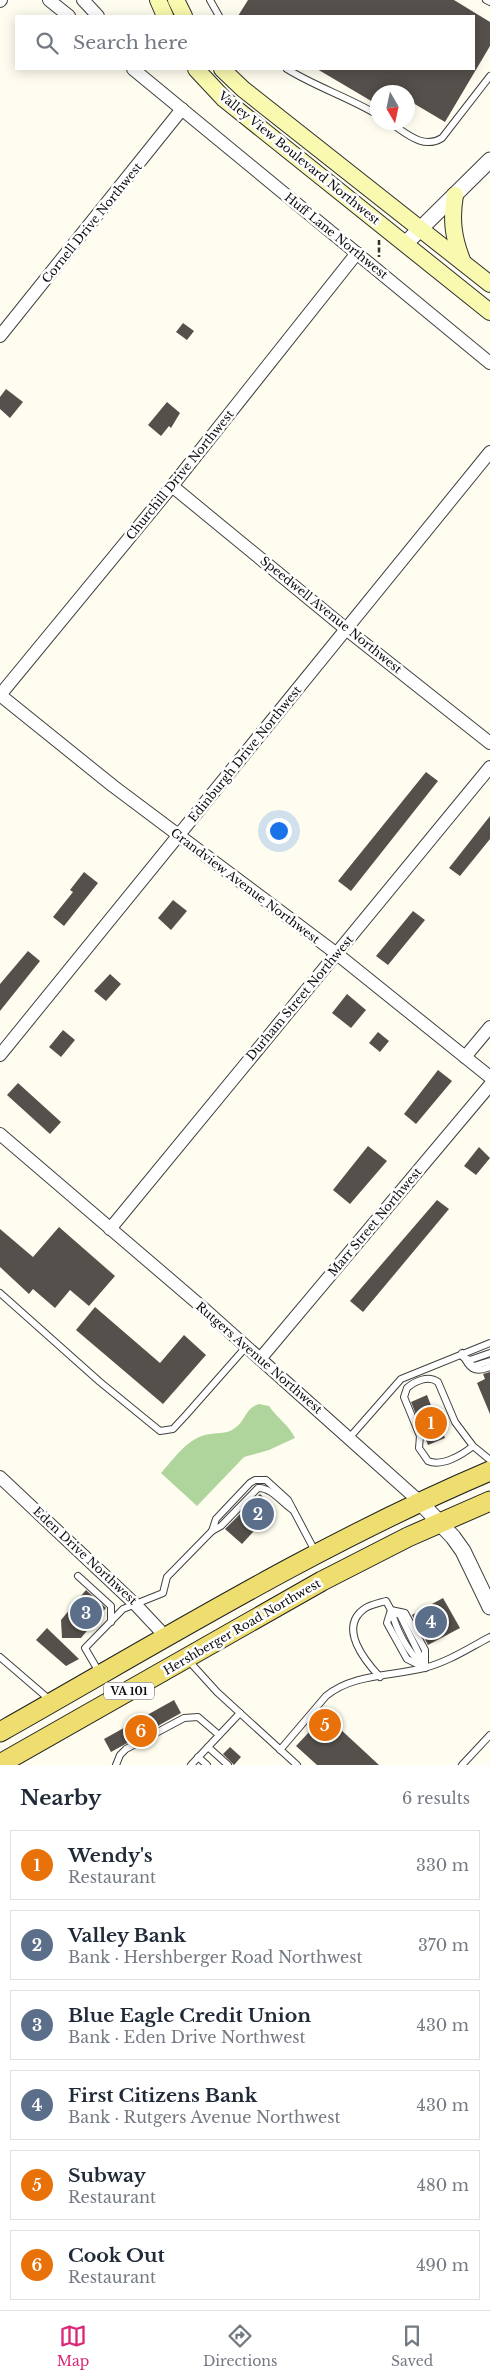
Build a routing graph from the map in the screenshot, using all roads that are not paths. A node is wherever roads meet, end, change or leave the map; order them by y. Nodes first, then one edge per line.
1 (49, 0) edge
2 (83, 0) edge
3 (158, 0) edge
4 (176, 0) edge
5 (210, 0) edge
6 (486, 0) edge
7 (490, 2) edge
8 (68, 15) edge
9 (97, 15) edge
10 (164, 15) edge
11 (184, 15) edge
12 (218, 15) edge
13 (134, 70) edge
14 (146, 70) edge
15 (197, 70) edge
16 (223, 70) edge
17 (289, 70) edge
18 (490, 76) edge
19 (182, 110) junction
20 (370, 110) edge
21 (401, 130) edge
22 (490, 160) edge
23 (455, 195) junction
24 (421, 228) junction
25 (406, 243) junction
26 (357, 253) junction
27 (463, 262) junction
28 (490, 284) edge
29 (490, 312) edge
30 (0, 336) edge
31 (490, 363) edge
32 (490, 452) edge
33 (172, 486) junction
34 (346, 629) junction
35 (0, 695) edge
36 (490, 743) edge
37 (490, 766) edge
38 (178, 836) junction
39 (337, 954) junction
40 (490, 1027) edge
41 (0, 1055) edge
42 (465, 1057) junction
43 (490, 1077) edge
44 (490, 1085) edge
45 (0, 1134) edge
46 (110, 1230) junction
47 (0, 1293) edge
48 (490, 1343) edge
49 (246, 1347) junction
50 (490, 1353) edge
51 (464, 1358) junction
52 (260, 1359) junction
53 (490, 1361) edge
54 (490, 1367) edge
55 (350, 1437) junction
56 (473, 1446) junction
57 (490, 1460) edge
58 (490, 1471) edge
59 (0, 1476) edge
60 (490, 1500) edge
61 (419, 1501) junction
62 (440, 1523) junction
63 (316, 1553) junction
64 (78, 1576) dead end
65 (489, 1601) edge
66 (136, 1604) junction
67 (391, 1610) junction
68 (111, 1622) junction
69 (490, 1637) edge
70 (167, 1638) junction
71 (0, 1657) edge
72 (186, 1658) junction
73 (425, 1668) junction
74 (101, 1675) junction
75 (380, 1677) junction
76 (53, 1702) junction
77 (240, 1712) junction
78 (0, 1732) edge
79 (219, 1735) junction
80 (490, 1735) edge
81 (208, 1747) junction
82 (280, 1750) junction
83 (198, 1757) junction
84 (0, 1764) edge
85 (116, 1765) edge
86 (191, 1765) edge
87 (207, 1765) edge
88 (228, 1765) edge
89 (297, 1765) edge
90 (462, 1765) edge

1 - 8 street
2 - 9 street
3 - 10 main road
4 - 11 main road
5 - 12 lane
6 - 7 lane
13 - 19 street, Huff Lane Northwest
14 - 19 street, Huff Lane Northwest
15 - 25 main road, Valley View Boulevard Northwest
16 - 24 main road, Valley View Boulevard Northwest
17 - 20 lane
18 - 21 lane
19 - 26 street, Huff Lane Northwest
19 - 30 street, Cornell Drive Northwest
22 - 23 street
23 - 24 street
23 - 27 main road
24 - 25 street
24 - 27 main road, Valley View Boulevard Northwest
25 - 29 main road, Valley View Boulevard Northwest
26 - 31 street, Huff Lane Northwest
26 - 33 street, Churchill Drive Northwest
27 - 28 main road, Valley View Boulevard Northwest
32 - 34 street, Edinburgh Drive Northwest
33 - 34 street, Speedwell Avenue Northwest
33 - 35 street, Churchill Drive Northwest
34 - 36 street, Speedwell Avenue Northwest
34 - 38 street, Edinburgh Drive Northwest
35 - 38 street, Grandview Avenue Northwest
37 - 39 street, Durham Street Northwest
38 - 39 street, Grandview Avenue Northwest
38 - 41 street, Edinburgh Drive Northwest
39 - 42 street, Grandview Avenue Northwest
39 - 46 street, Durham Street Northwest
40 - 42 street
42 - 43 street, Grandview Avenue Northwest
44 - 52 street, Marr Street Northwest
45 - 46 street, Rutgers Avenue Northwest
46 - 49 street, Rutgers Avenue Northwest
47 - 49 lane
48 - 51 lane
49 - 52 street, Rutgers Avenue Northwest
50 - 51 lane
51 - 53 lane
51 - 54 lane
51 - 55 lane
52 - 55 street, Rutgers Avenue Northwest
55 - 61 street, Rutgers Avenue Northwest
56 - 56 lane
56 - 57 lane
58 - 61 main road, VA 101
59 - 66 street, Eden Drive Northwest
60 - 62 main road, Hershberger Road Northwest / VA 101
61 - 62 street, Rutgers Avenue Northwest
61 - 63 main road, VA 101
62 - 65 street, Rutgers Avenue Northwest
62 - 72 main road, Hershberger Road Northwest / VA 101
63 - 66 lane
63 - 70 main road, VA 101
64 - 68 lane
66 - 68 lane
66 - 70 street, Eden Drive Northwest
67 - 73 lane
67 - 73 lane
67 - 75 lane
68 - 74 lane
69 - 73 lane
70 - 74 main road, VA 101
71 - 76 lane
72 - 77 lane
72 - 84 main road, Hershberger Road Northwest / VA 101
73 - 75 lane
74 - 76 main road, VA 101
75 - 82 lane
76 - 78 main road, VA 101
77 - 79 lane
77 - 82 lane
79 - 81 lane
79 - 85 lane
80 - 90 lane
81 - 83 lane
81 - 88 lane
82 - 89 lane
83 - 86 lane
83 - 87 lane

